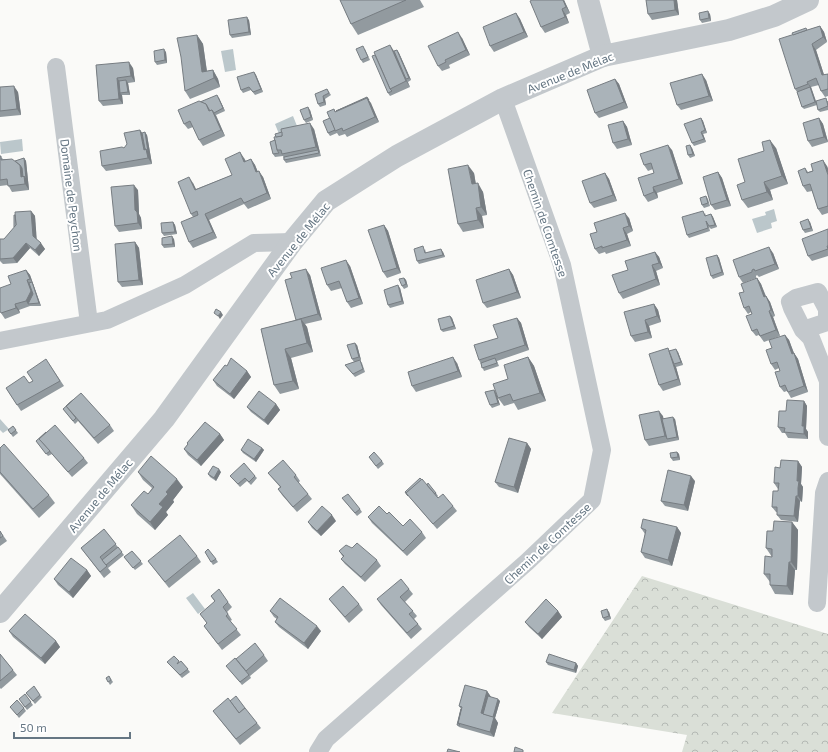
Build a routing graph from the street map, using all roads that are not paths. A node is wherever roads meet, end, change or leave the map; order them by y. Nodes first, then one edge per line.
1 (588, 0) edge
2 (808, 0) edge
3 (603, 56) junction
4 (56, 67) dead end
5 (503, 99) junction
6 (292, 242) junction
7 (89, 323) junction
8 (803, 330) dead end
9 (0, 340) edge
10 (828, 437) edge
11 (828, 481) edge
12 (817, 603) dead end
13 (0, 612) edge
14 (318, 752) edge

1 - 3 street
2 - 3 street, Avenue de Mélac
3 - 5 street, Avenue de Mélac
4 - 7 street, Domaine de Peychon
5 - 6 street, Avenue de Mélac
5 - 14 street, Chemin de Comtesse
6 - 7 street
6 - 13 street, Avenue de Mélac
7 - 9 street
8 - 10 street
11 - 12 street

